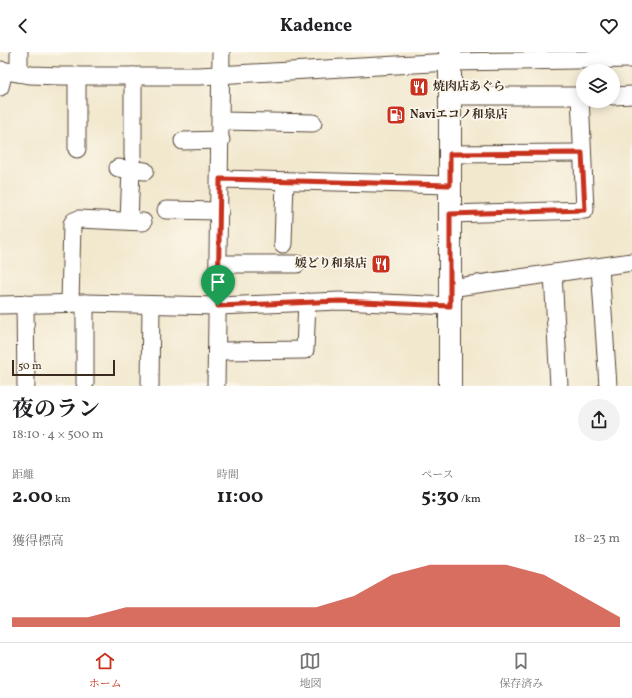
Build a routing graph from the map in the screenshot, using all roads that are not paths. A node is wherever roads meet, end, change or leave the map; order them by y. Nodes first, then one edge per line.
1 (19, 52) edge
2 (221, 52) edge
3 (450, 57) edge
4 (632, 59) edge
5 (6, 75) edge
6 (222, 75) junction
7 (77, 76) junction
8 (133, 76) junction
9 (632, 95) edge
10 (450, 96) junction
11 (576, 96) edge
12 (620, 96) edge
13 (582, 108) edge
14 (221, 121) junction
15 (313, 123) dead end
16 (221, 140) junction
17 (183, 141) dead end
18 (77, 149) dead end
19 (582, 153) junction
20 (450, 154) junction
21 (220, 179) junction
22 (285, 181) junction
23 (450, 185) junction
24 (166, 210) dead end
25 (220, 211) junction
26 (450, 214) junction
27 (283, 244) dead end
28 (632, 262) edge
29 (219, 264) junction
30 (297, 264) dead end
31 (600, 267) junction
32 (553, 273) junction
33 (450, 297) junction
34 (306, 302) junction
35 (77, 303) junction
36 (25, 304) junction
37 (0, 305) edge
38 (151, 305) junction
39 (218, 306) junction
40 (217, 351) junction
41 (85, 383) dead end
42 (26, 386) edge
43 (150, 386) edge
44 (216, 386) edge
45 (450, 386) edge
46 (559, 386) edge
47 (608, 386) edge

1 - 5 street
2 - 6 street
3 - 4 street
3 - 6 street
3 - 10 main road
5 - 7 street
6 - 8 street
6 - 14 street
7 - 8 street
7 - 18 street
8 - 35 street
9 - 12 street
10 - 11 street
10 - 20 main road
13 - 19 street
14 - 15 street
14 - 16 street
16 - 17 street
16 - 21 street
19 - 20 street
19 - 26 street
20 - 23 main road
21 - 22 street
21 - 25 street
22 - 23 street
22 - 27 street
23 - 26 main road
24 - 25 street
25 - 29 street
26 - 33 main road
28 - 31 street
29 - 30 street
29 - 39 street
31 - 32 street
31 - 47 street
32 - 33 street
32 - 46 street
33 - 34 street
33 - 45 main road
34 - 39 street
34 - 40 street
35 - 36 street
35 - 38 street
35 - 41 street
36 - 37 street
36 - 42 street
38 - 39 street
38 - 43 street
39 - 40 street
40 - 44 street

